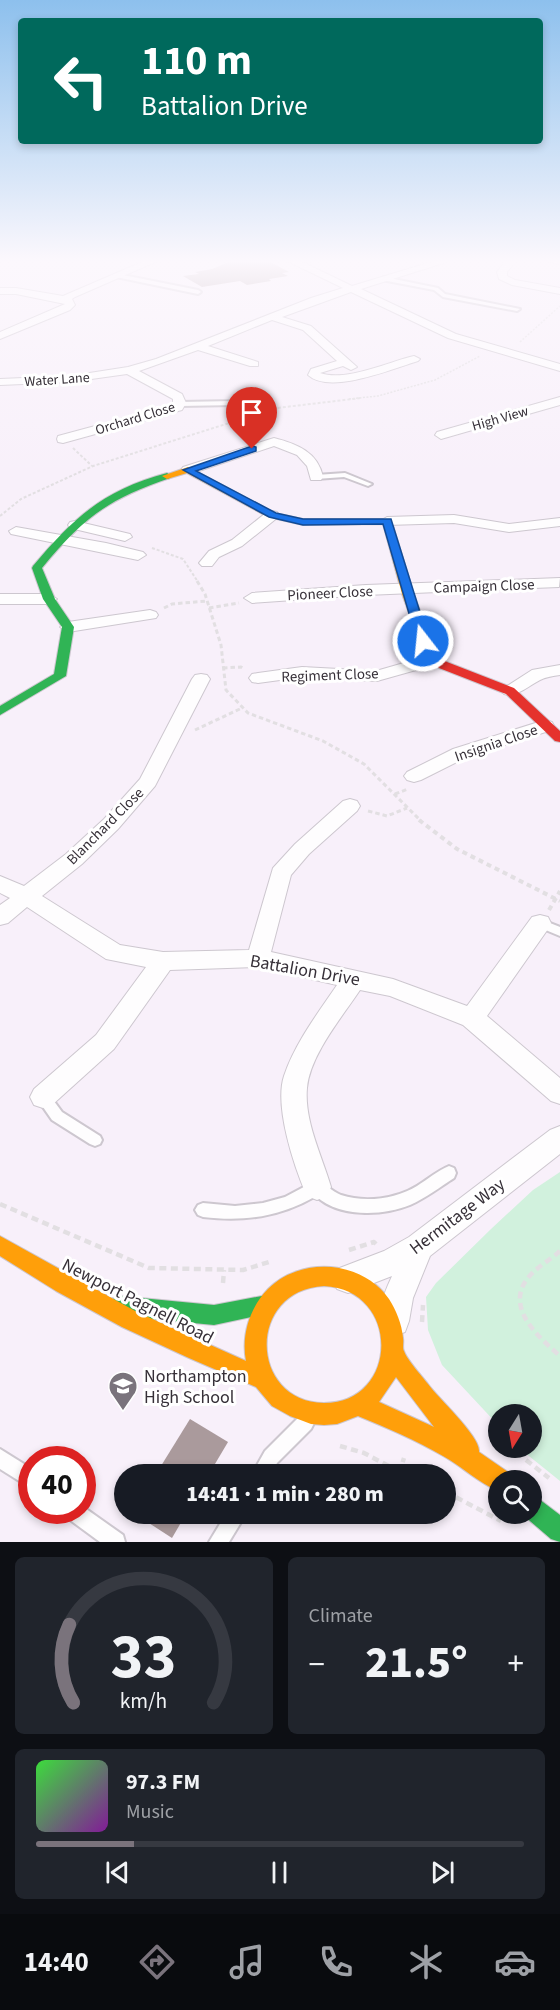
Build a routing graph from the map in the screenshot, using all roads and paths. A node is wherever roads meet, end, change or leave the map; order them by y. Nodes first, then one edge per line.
1 (236, 331) edge
2 (310, 331) edge
3 (441, 331) edge
4 (532, 331) edge
5 (198, 346) junction
6 (525, 348) dead end
7 (493, 350) junction
8 (507, 354) junction
9 (560, 358) edge
10 (414, 359) dead end
11 (344, 362) junction
12 (254, 364) dead end
13 (560, 368) edge
14 (129, 370) junction
15 (371, 370) junction
16 (0, 382) edge
17 (262, 397) dead end
18 (560, 401) edge
19 (180, 404) junction
20 (235, 422) junction
21 (441, 435) dead end
22 (63, 439) joint
23 (274, 442) junction
24 (93, 466) junction
25 (188, 470) junction
26 (316, 477) joint
27 (368, 484) dead end
28 (272, 515) junction
29 (0, 516) edge
30 (387, 521) junction
31 (560, 522) edge
32 (75, 525) junction
33 (16, 531) dead end
34 (125, 537) dead end
35 (61, 540) junction
36 (140, 551) joint
37 (207, 563) dead end
38 (559, 582) edge
39 (408, 589) junction
40 (49, 598) junction
41 (252, 598) joint
42 (0, 600) edge
43 (207, 601) junction
44 (209, 608) junction
45 (150, 615) joint
46 (68, 627) junction
47 (435, 659) junction
48 (560, 670) edge
49 (258, 678) dead end
50 (201, 679) dead end
51 (510, 690) junction
52 (242, 708) junction
53 (0, 711) edge
54 (553, 732) edge
55 (169, 742) junction
56 (414, 776) dead end
57 (350, 806) joint
58 (407, 808) dead end
59 (0, 884) edge
60 (26, 896) junction
61 (560, 901) edge
62 (0, 917) edge
63 (550, 928) edge
64 (258, 958) junction
65 (163, 960) junction
66 (354, 979) junction
67 (472, 1018) junction
68 (560, 1094) edge
69 (43, 1097) joint
70 (560, 1138) edge
71 (95, 1140) dead end
72 (449, 1173) dead end
73 (317, 1187) junction
74 (203, 1210) dead end
75 (0, 1245) edge
76 (419, 1247) junction
77 (560, 1251) edge
78 (345, 1280) junction
79 (94, 1302) junction
80 (267, 1305) junction
81 (393, 1345) junction
82 (560, 1356) edge
83 (265, 1378) junction
84 (360, 1406) junction
85 (317, 1414) junction
86 (0, 1458) edge
87 (524, 1458) edge
88 (267, 1464) edge
89 (485, 1468) junction
90 (18, 1470) edge
91 (488, 1470) edge
92 (552, 1480) dead end
93 (456, 1497) edge
94 (542, 1516) edge
95 (92, 1524) edge
96 (230, 1524) edge
97 (511, 1527) dead end
98 (560, 1530) edge
99 (116, 1542) edge
100 (218, 1542) edge

1 - 5 street, Water Lane
2 - 11 street
3 - 7 street
4 - 8 path
5 - 12 street
5 - 14 street, Water Lane
6 - 9 street
7 - 8 street
7 - 20 path
8 - 13 street
10 - 15 street
11 - 15 street
11 - 15 street
14 - 16 street, Water Lane
14 - 19 street, Orchard Close
17 - 19 lane
18 - 21 street, High View
19 - 22 street, Orchard Close
20 - 23 path
20 - 24 path
22 - 24 path
23 - 25 street
23 - 26 street
24 - 29 path
25 - 28 street
25 - 32 street
26 - 27 lane
28 - 30 street
28 - 37 street
30 - 31 street
30 - 39 street
32 - 34 street
32 - 35 street
33 - 35 street
35 - 36 street
35 - 40 street
36 - 43 path
38 - 39 street, Campaign Close
39 - 41 street, Pioneer Close
39 - 47 street
40 - 42 street
40 - 46 street
41 - 44 path
43 - 44 path
43 - 45 path
44 - 52 path
45 - 46 street
46 - 53 street
47 - 49 street, Regiment Close
47 - 51 street
48 - 51 street
50 - 55 street, Blanchard Close
51 - 54 street
52 - 55 path
52 - 61 path
54 - 56 street, Insignia Close
55 - 60 street, Blanchard Close
57 - 58 path
57 - 64 street
59 - 60 street, Battalion Drive
60 - 62 street, Blanchard Close
60 - 65 street, Battalion Drive
63 - 67 street
64 - 65 street, Battalion Drive
64 - 66 street, Battalion Drive
65 - 69 street
66 - 67 street, Battalion Drive
66 - 73 street
67 - 68 street, Battalion Drive
69 - 71 lane
70 - 76 street, Hermitage Way
72 - 73 lane
73 - 74 lane
75 - 79 street, Newport Pagnell Road
76 - 78 street, Hermitage Way
76 - 81 street
77 - 82 path
78 - 80 street
78 - 81 street
79 - 80 street
79 - 83 street, Newport Pagnell Road
80 - 83 street
81 - 84 street
81 - 89 street
83 - 85 street
84 - 85 street
84 - 89 street
85 - 88 lane
86 - 90 lane
87 - 92 path
89 - 91 street
93 - 97 path
94 - 98 street
95 - 99 lane
96 - 100 lane

